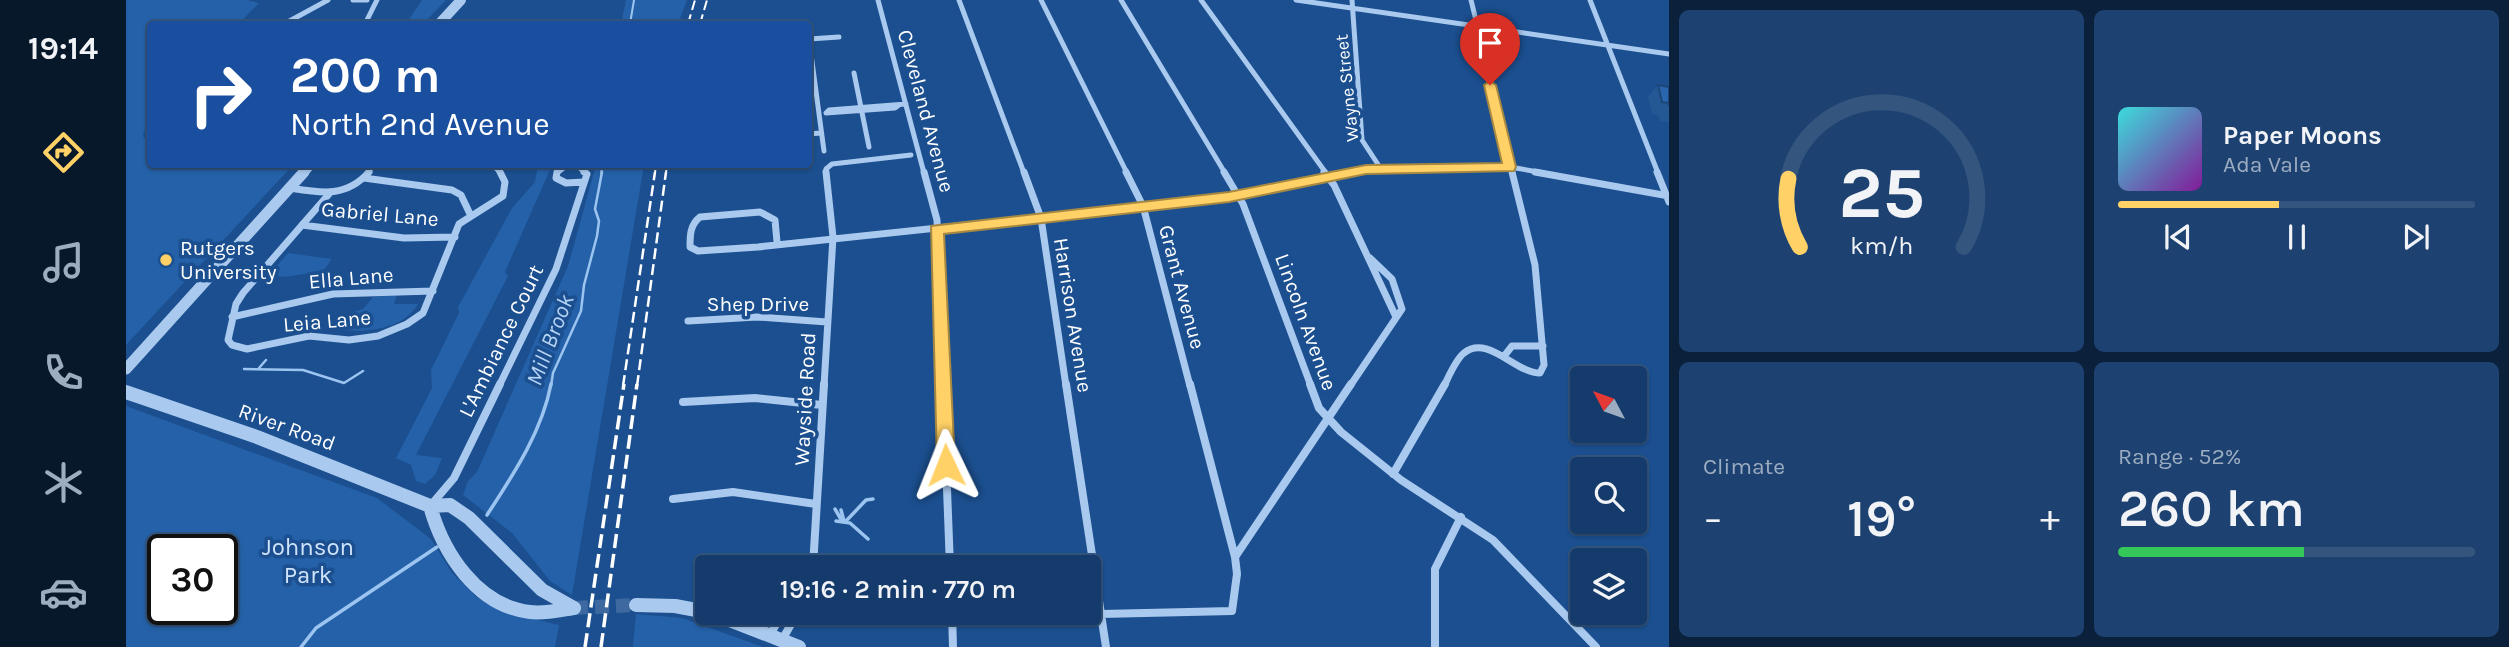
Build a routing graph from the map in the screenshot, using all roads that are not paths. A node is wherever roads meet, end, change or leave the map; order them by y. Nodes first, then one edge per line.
1 (328, 0) edge
2 (354, 0) edge
3 (367, 0) edge
4 (377, 0) edge
5 (461, 0) edge
6 (878, 0) edge
7 (959, 0) edge
8 (1041, 0) edge
9 (1121, 0) edge
10 (1200, 0) edge
11 (1296, 0) edge
12 (1352, 0) edge
13 (1471, 0) edge
14 (1590, 0) edge
15 (1353, 9) junction
16 (290, 21) edge
17 (366, 21) edge
18 (442, 21) edge
19 (1477, 26) junction
20 (839, 37) dead end
21 (812, 39) edge
22 (1608, 45) junction
23 (1669, 54) edge
24 (812, 55) edge
25 (853, 73) dead end
26 (903, 105) junction
27 (862, 109) junction
28 (823, 113) junction
29 (821, 132) junction
30 (812, 133) edge
31 (869, 148) dead end
32 (824, 151) dead end
33 (911, 155) dead end
34 (1510, 167) junction
35 (307, 168) edge
36 (372, 168) edge
37 (497, 168) edge
38 (562, 168) edge
39 (582, 168) edge
40 (1381, 169) junction
41 (1327, 177) junction
42 (364, 178) junction
43 (584, 182) junction
44 (289, 188) junction
45 (329, 194) junction
46 (1237, 195) junction
47 (1668, 197) edge
48 (1143, 205) junction
49 (470, 214) junction
50 (1041, 218) junction
51 (302, 225) junction
52 (936, 230) junction
53 (833, 236) junction
54 (455, 237) junction
55 (777, 242) junction
56 (433, 291) junction
57 (233, 317) junction
58 (688, 321) dead end
59 (827, 322) junction
60 (1543, 346) junction
61 (1505, 355) junction
62 (126, 369) edge
63 (126, 392) edge
64 (683, 401) dead end
65 (822, 405) junction
66 (1329, 420) junction
67 (1393, 474) junction
68 (673, 499) dead end
69 (816, 504) junction
70 (430, 506) junction
71 (1461, 517) junction
72 (813, 555) edge
73 (950, 555) edge
74 (1092, 555) edge
75 (1235, 557) junction
76 (636, 605) tunnel mouth
77 (695, 610) edge
78 (1101, 614) joint
79 (743, 625) edge
80 (779, 625) edge
81 (787, 625) edge
82 (952, 625) edge
83 (776, 637) junction
84 (799, 647) edge
85 (953, 647) edge
86 (1106, 647) edge
87 (1435, 647) edge
88 (1597, 647) edge

1 - 16 street
2 - 3 street
4 - 17 street
5 - 18 street
6 - 26 street, Cleveland Avenue
7 - 50 street, Harrison Avenue
8 - 48 street, Grant Avenue
9 - 46 street, Lincoln Avenue
10 - 41 street
11 - 15 street
12 - 15 street, Wayne Street
13 - 19 street
14 - 22 street
15 - 19 street
15 - 40 street, Wayne Street
19 - 22 street
19 - 34 street
20 - 21 street
22 - 23 street
22 - 47 street
24 - 28 street
25 - 27 street
26 - 27 street
26 - 52 street, Cleveland Avenue
27 - 28 street
27 - 31 street
28 - 29 street
29 - 30 street
29 - 32 street
33 - 53 street, Wayside Road
34 - 40 street
34 - 47 street
34 - 60 street
35 - 44 street
36 - 42 street
37 - 49 street, Leia Lane
38 - 43 street
39 - 43 street
40 - 41 street
41 - 46 street
41 - 66 street
42 - 45 street
42 - 49 street
43 - 70 street, L'Ambiance Court
44 - 45 street
44 - 62 street
45 - 51 street
46 - 48 street
46 - 66 street, Lincoln Avenue
48 - 50 street
48 - 75 street, Grant Avenue
49 - 54 street, Leia Lane
50 - 52 street
50 - 74 street, Harrison Avenue
51 - 54 street, Gabriel Lane
51 - 57 street
52 - 53 street
52 - 73 street, Cleveland Avenue
53 - 55 street
53 - 59 street, Wayside Road
54 - 56 street, Leia Lane
55 - 55 street
56 - 57 street, Ella Lane
56 - 57 street, Leia Lane
58 - 59 street, Shep Drive
59 - 65 street, Wayside Road
60 - 61 street
60 - 61 street
61 - 67 street
63 - 70 street, River Road
64 - 65 street
65 - 69 street, Wayside Road
66 - 67 street, Lincoln Avenue
66 - 75 street
67 - 71 street, Lincoln Avenue
68 - 69 street
69 - 72 street, Wayside Road
70 - 70 street, River Road
71 - 87 street
71 - 88 street, Lincoln Avenue
75 - 78 street, Grant Avenue
76 - 77 street
78 - 86 street, Harrison Avenue
79 - 83 street
80 - 83 street
81 - 83 street
82 - 85 street
83 - 84 street

